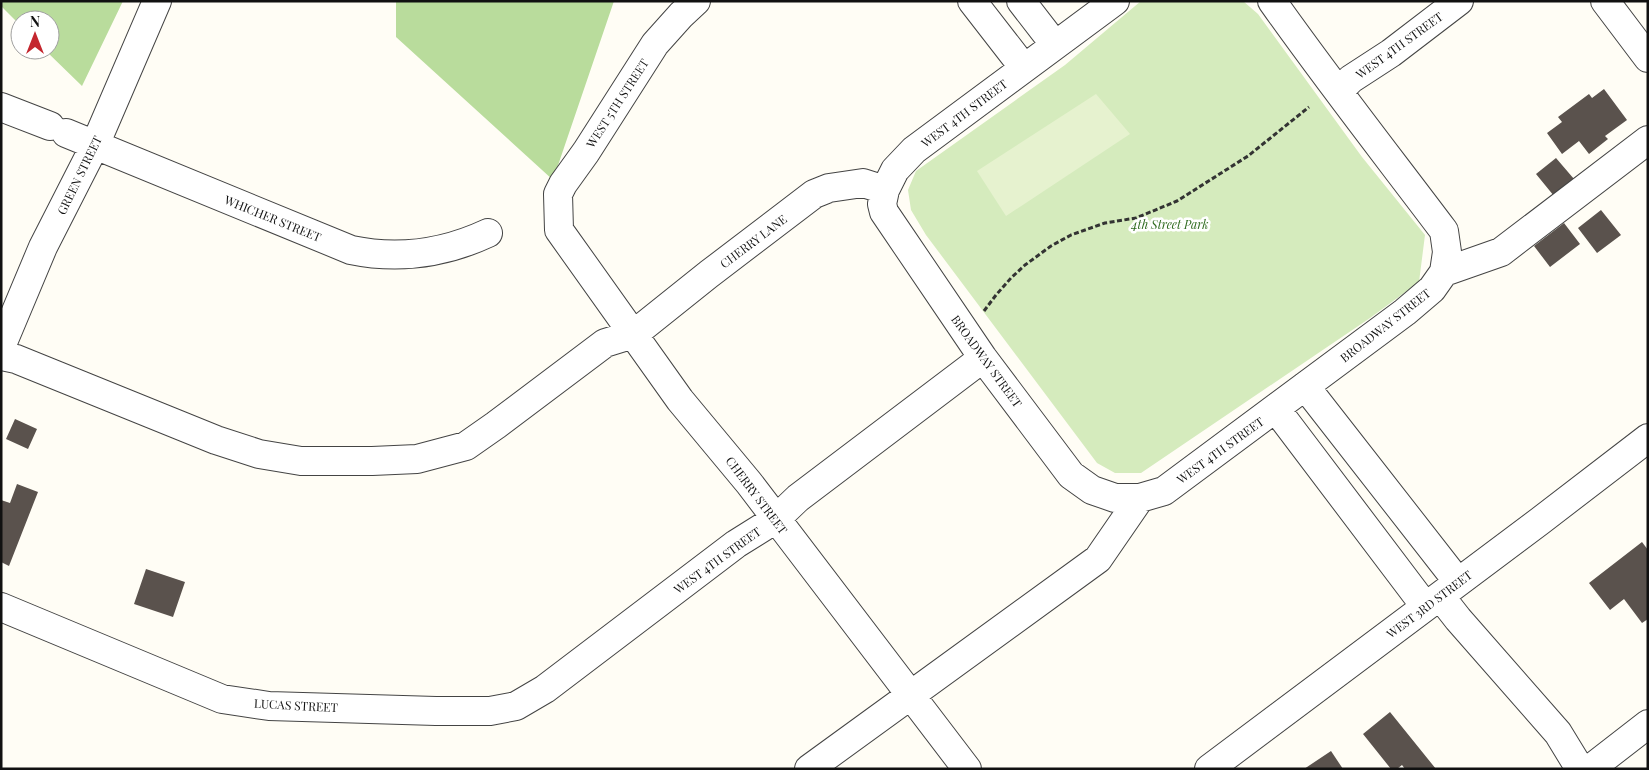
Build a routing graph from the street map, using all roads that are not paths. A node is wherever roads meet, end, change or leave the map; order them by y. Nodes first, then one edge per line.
1 (156, 1) edge
2 (696, 1) edge
3 (972, 1) edge
4 (1021, 1) edge
5 (1115, 1) edge
6 (1272, 1) edge
7 (1459, 1) edge
8 (1605, 1) edge
9 (1055, 45) junction
10 (1648, 58) edge
11 (1024, 68) junction
12 (1339, 91) junction
13 (1, 106) edge
14 (1648, 140) edge
15 (95, 145) junction
16 (885, 190) junction
17 (558, 216) joint
18 (488, 233) dead end
19 (1444, 272) junction
20 (634, 334) junction
21 (1, 348) edge
22 (1, 356) edge
23 (984, 358) junction
24 (1305, 386) junction
25 (1276, 409) junction
26 (1648, 438) edge
27 (1133, 498) junction
28 (776, 520) junction
29 (1441, 595) junction
30 (1, 607) edge
31 (545, 689) joint
32 (910, 694) junction
33 (1648, 724) edge
34 (809, 769) edge
35 (967, 769) edge
36 (1209, 769) edge
37 (1580, 769) edge
38 (1590, 769) edge

1 - 15 street, GREEN STREET
2 - 17 street, WEST 5TH STREET
3 - 11 street
4 - 9 street
5 - 9 street
6 - 12 street
7 - 12 street, WEST 4TH STREET
8 - 10 street
9 - 11 street, WEST 4TH STREET
11 - 16 street, WEST 4TH STREET
12 - 19 street
13 - 15 street, WHICHER STREET
14 - 19 street
15 - 18 street, WHICHER STREET
15 - 21 street, GREEN STREET
16 - 20 street, CHERRY LANE
16 - 23 street, BROADWAY STREET
17 - 20 street, CHERRY STREET
19 - 24 street, BROADWAY STREET
20 - 22 street
20 - 28 street, CHERRY STREET
23 - 27 street, BROADWAY STREET
23 - 28 street, WEST 4TH STREET
24 - 25 street, WEST 4TH STREET
24 - 29 street
25 - 27 street, WEST 4TH STREET
25 - 29 street
26 - 29 street, WEST 3RD STREET
27 - 32 street
28 - 31 street, WEST 4TH STREET
28 - 32 street, CHERRY STREET
29 - 36 street, WEST 3RD STREET
29 - 37 street
30 - 31 street, LUCAS STREET
32 - 34 street
32 - 35 street, CHERRY STREET
33 - 38 street

